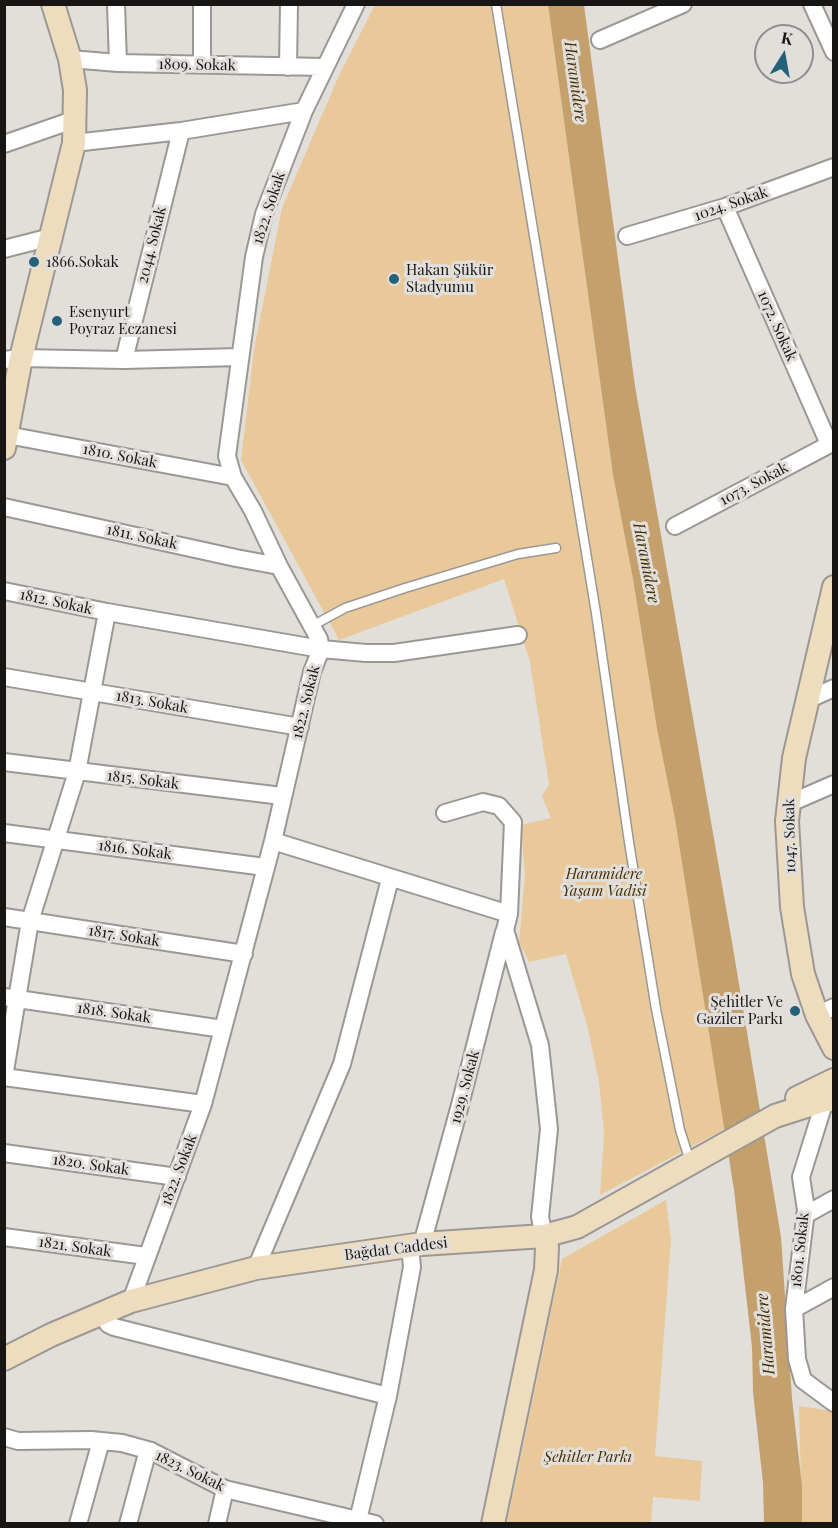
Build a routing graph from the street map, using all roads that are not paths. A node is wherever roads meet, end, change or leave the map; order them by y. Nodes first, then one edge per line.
1 (53, 4) edge
2 (116, 4) edge
3 (202, 4) edge
4 (289, 4) edge
5 (356, 4) edge
6 (496, 4) edge
7 (683, 4) edge
8 (812, 4) edge
9 (600, 40) dead end
10 (834, 52) edge
11 (70, 59) junction
12 (118, 63) junction
13 (202, 65) junction
14 (288, 66) junction
15 (325, 67) junction
16 (304, 111) junction
17 (76, 119) junction
18 (181, 131) junction
19 (74, 143) junction
20 (4, 144) edge
21 (834, 167) edge
22 (725, 207) junction
23 (627, 236) dead end
24 (51, 237) junction
25 (4, 249) edge
26 (240, 357) junction
27 (13, 359) edge
28 (124, 360) junction
29 (6, 428) edge
30 (831, 443) edge
31 (233, 477) junction
32 (4, 507) edge
33 (675, 526) dead end
34 (556, 548) dead end
35 (279, 566) junction
36 (4, 591) edge
37 (833, 592) edge
38 (107, 612) junction
39 (312, 626) junction
40 (518, 635) dead end
41 (321, 649) junction
42 (4, 677) edge
43 (834, 688) edge
44 (92, 692) junction
45 (807, 700) junction
46 (300, 727) junction
47 (4, 762) edge
48 (77, 772) junction
49 (834, 784) edge
50 (282, 796) junction
51 (788, 804) junction
52 (445, 813) dead end
53 (4, 833) edge
54 (56, 840) junction
55 (273, 841) junction
56 (265, 867) junction
57 (390, 879) junction
58 (4, 917) edge
59 (30, 921) junction
60 (507, 922) junction
61 (244, 954) junction
62 (11, 998) edge
63 (825, 1011) edge
64 (224, 1029) junction
65 (834, 1048) edge
66 (4, 1077) edge
67 (831, 1094) edge
68 (203, 1104) junction
69 (4, 1153) edge
70 (691, 1164) junction
71 (177, 1177) junction
72 (834, 1199) edge
73 (805, 1215) junction
74 (544, 1236) junction
75 (4, 1237) edge
76 (416, 1245) junction
77 (146, 1256) junction
78 (256, 1268) junction
79 (834, 1287) edge
80 (130, 1301) junction
81 (794, 1309) junction
82 (101, 1313) junction
83 (4, 1359) edge
84 (829, 1395) edge
85 (388, 1396) junction
86 (4, 1437) edge
87 (100, 1441) junction
88 (148, 1450) junction
89 (225, 1489) junction
90 (357, 1522) edge
91 (78, 1524) edge
92 (128, 1524) edge
93 (217, 1524) edge
94 (375, 1524) edge
95 (493, 1524) edge

1 - 11 main road
2 - 12 street
3 - 13 street
4 - 14 street
5 - 15 street, 1822. Sokak
6 - 70 lane
7 - 9 street
8 - 10 street
11 - 12 street, 1809. Sokak
11 - 17 main road
12 - 13 street, 1809. Sokak
13 - 14 street, 1809. Sokak
14 - 15 street, 1809. Sokak
15 - 16 street, 1822. Sokak
16 - 18 street
16 - 26 street, 1822. Sokak
17 - 19 main road
17 - 20 street
18 - 19 street
18 - 28 street, 2044. Sokak
19 - 24 main road
21 - 22 street, 1024. Sokak
22 - 23 street, 1024. Sokak
22 - 30 street, 1072. Sokak
24 - 25 street
24 - 27 main road
26 - 28 street
26 - 31 street, 1822. Sokak
27 - 28 street
27 - 29 main road
29 - 31 street, 1810. Sokak
30 - 33 street, 1073. Sokak
31 - 35 street, 1822. Sokak
32 - 35 street, 1811. Sokak
34 - 39 lane
35 - 39 street, 1822. Sokak
36 - 38 street, 1812. Sokak
37 - 45 main road, 1047. Sokak
38 - 41 street, 1812. Sokak
38 - 44 street
39 - 41 street, 1822. Sokak
40 - 41 street, 1812. Sokak
41 - 46 street, 1822. Sokak
42 - 44 street, 1813. Sokak
43 - 45 street
44 - 46 street, 1813. Sokak
44 - 48 street
45 - 51 main road, 1047. Sokak
46 - 50 street, 1822. Sokak
47 - 48 street, 1815. Sokak
48 - 50 street, 1815. Sokak
48 - 54 street
49 - 51 street
50 - 55 street, 1822. Sokak
51 - 63 main road, 1047. Sokak
52 - 60 street
53 - 54 street, 1816. Sokak
54 - 56 street, 1816. Sokak
54 - 59 street
55 - 56 street, 1822. Sokak
55 - 57 street
56 - 61 street, 1822. Sokak
57 - 60 street
57 - 78 street
58 - 59 street, 1817. Sokak
59 - 61 street, 1817. Sokak
59 - 62 street
60 - 74 street
60 - 76 street, 1929. Sokak
61 - 64 street, 1822. Sokak
62 - 64 street, 1818. Sokak
62 - 66 street
63 - 65 main road, 1047. Sokak
64 - 68 street, 1822. Sokak
66 - 68 street
67 - 70 main road, Bağdat Caddesi
67 - 73 street, 1801. Sokak
68 - 71 street, 1822. Sokak
69 - 71 street, 1820. Sokak
70 - 74 main road, Bağdat Caddesi
71 - 77 street, 1822. Sokak
72 - 73 street
73 - 81 street, 1801. Sokak
74 - 76 main road, Bağdat Caddesi
74 - 95 main road
75 - 77 street, 1821. Sokak
76 - 78 main road, Bağdat Caddesi
76 - 85 street, 1929. Sokak
77 - 80 street, 1822. Sokak
78 - 80 main road, Bağdat Caddesi
79 - 81 street
80 - 82 main road, Bağdat Caddesi
81 - 84 street, 1801. Sokak
82 - 83 main road, Bağdat Caddesi
82 - 85 street
85 - 90 street, 1929. Sokak
86 - 87 street, 1823. Sokak
87 - 88 street, 1823. Sokak
87 - 91 street
88 - 89 street, 1823. Sokak
88 - 92 street
89 - 90 street, 1823. Sokak
89 - 93 street
90 - 94 street, 1823. Sokak

